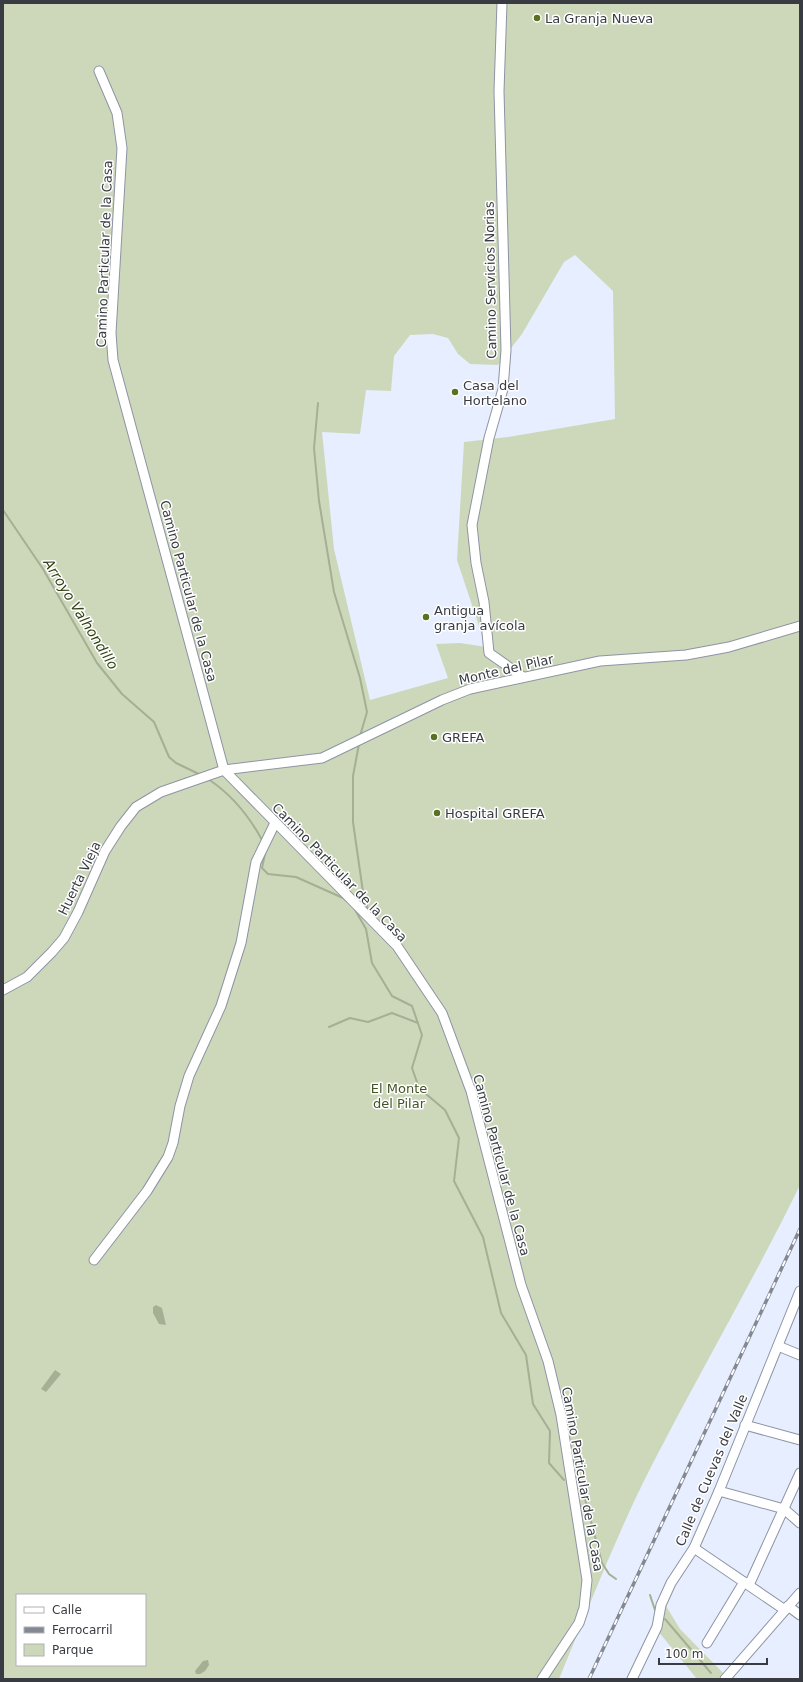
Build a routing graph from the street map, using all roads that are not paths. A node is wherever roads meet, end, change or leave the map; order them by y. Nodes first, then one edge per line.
1 (502, 3) edge
2 (100, 71) dead end
3 (800, 626) edge
4 (523, 677) junction
5 (224, 770) junction
6 (182, 783) joint
7 (275, 823) junction
8 (3, 990) edge
9 (94, 1260) dead end
10 (800, 1291) edge
11 (778, 1346) junction
12 (800, 1356) edge
13 (745, 1425) junction
14 (800, 1440) edge
15 (800, 1473) edge
16 (719, 1491) junction
17 (784, 1509) junction
18 (800, 1523) edge
19 (694, 1548) junction
20 (746, 1584) junction
21 (800, 1593) edge
22 (787, 1608) junction
23 (800, 1615) edge
24 (707, 1643) dead end
25 (542, 1679) edge
26 (632, 1679) edge
27 (725, 1679) edge

1 - 4 street, Camino Servicios Norias
2 - 5 street, Camino Particular de la Casa
3 - 4 street, Monte del Pilar
4 - 5 street, Monte del Pilar
5 - 6 street, Monte del Pilar
5 - 7 street, Camino Particular de la Casa
6 - 8 street, Huerta Vieja
7 - 9 street
7 - 25 street, Camino Particular de la Casa
10 - 11 street, Calle de Cuevas del Valle
11 - 12 street
11 - 13 street, Calle de Cuevas del Valle
13 - 14 street
13 - 16 street, Calle de Cuevas del Valle
15 - 17 street
16 - 17 street
16 - 19 street, Calle de Cuevas del Valle
17 - 18 street
17 - 20 street
19 - 20 street
19 - 26 street, Calle de Cuevas del Valle
20 - 22 street
20 - 24 street
21 - 22 street
22 - 23 street
22 - 27 street

